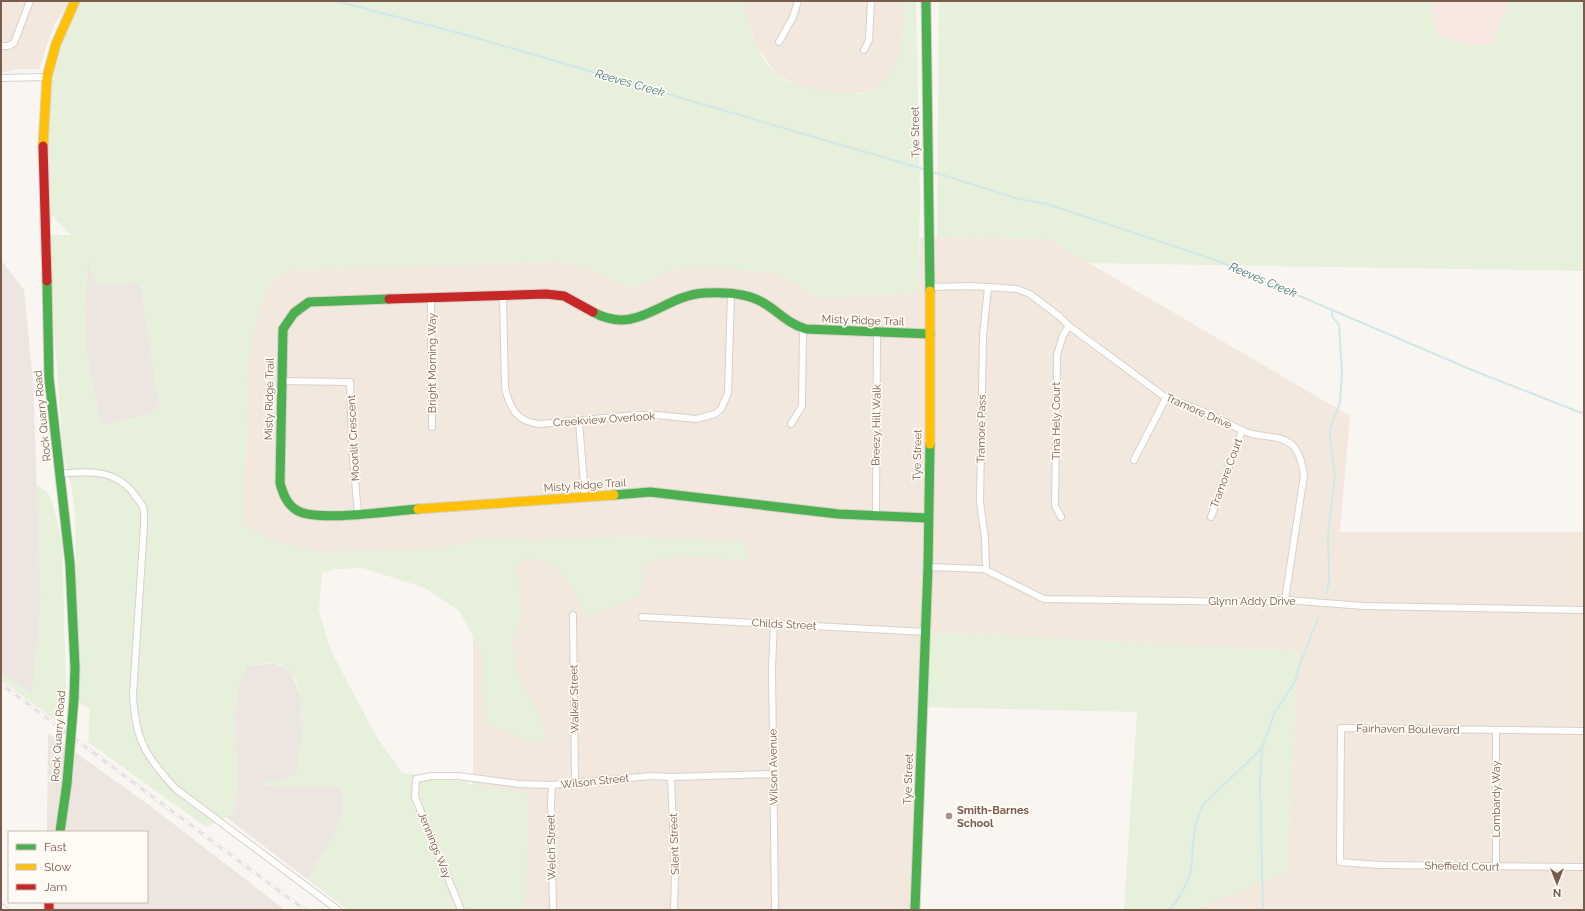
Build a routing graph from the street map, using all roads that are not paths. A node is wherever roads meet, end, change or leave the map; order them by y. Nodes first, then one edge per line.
1 (30, 1) edge
2 (75, 1) edge
3 (798, 1) edge
4 (871, 1) edge
5 (926, 1) edge
6 (779, 42) dead end
7 (1, 46) edge
8 (864, 50) dead end
9 (47, 77) junction
10 (1, 78) edge
11 (929, 287) junction
12 (988, 287) junction
13 (731, 295) junction
14 (503, 296) junction
15 (431, 298) junction
16 (1069, 326) junction
17 (804, 328) junction
18 (877, 334) junction
19 (930, 334) junction
20 (281, 381) junction
21 (1166, 398) junction
22 (579, 421) junction
23 (791, 424) dead end
24 (432, 427) dead end
25 (1242, 430) junction
26 (1134, 460) dead end
27 (60, 474) junction
28 (585, 497) junction
29 (358, 513) junction
30 (876, 517) junction
31 (1061, 517) dead end
32 (1211, 517) dead end
33 (928, 518) junction
34 (928, 567) junction
35 (984, 569) junction
36 (1285, 600) junction
37 (1584, 610) edge
38 (573, 615) dead end
39 (642, 617) dead end
40 (774, 623) junction
41 (926, 632) junction
42 (1496, 731) junction
43 (1584, 731) edge
44 (774, 774) junction
45 (671, 777) junction
46 (416, 779) joint
47 (575, 783) junction
48 (552, 785) junction
49 (60, 831) edge
50 (1340, 862) joint
51 (1496, 866) junction
52 (1584, 867) edge
53 (1, 907) edge
54 (5, 910) edge
55 (338, 910) edge
56 (462, 910) edge
57 (553, 910) edge
58 (674, 910) edge
59 (775, 910) edge
60 (914, 910) edge

1 - 7 street
2 - 9 street, Rock Quarry Road
3 - 6 street
4 - 8 street
5 - 11 street, Tye Street
9 - 10 street
9 - 27 street, Rock Quarry Road
11 - 12 street, Tramore Drive
11 - 19 street, Tye Street
12 - 16 street, Tramore Drive
12 - 35 street, Tramore Pass
13 - 14 street, Misty Ridge Trail
13 - 17 street, Misty Ridge Trail
13 - 22 street, Creekview Overlook
14 - 15 street, Misty Ridge Trail
14 - 22 street, Creekview Overlook
15 - 20 street, Misty Ridge Trail
15 - 24 street, Bright Morning Way
16 - 21 street, Tramore Drive
16 - 31 street, Tina Hely Court
17 - 18 street, Misty Ridge Trail
17 - 23 street
18 - 19 street, Misty Ridge Trail
18 - 30 street, Breezy Hill Walk
19 - 33 street, Tye Street
20 - 29 street, Misty Ridge Trail
20 - 29 street, Moonlit Crescent
21 - 25 street, Tramore Drive
21 - 26 street
22 - 28 street
25 - 32 street, Tramore Court
25 - 36 street, Tramore Drive
27 - 49 street, Rock Quarry Road, bridge
27 - 55 street
28 - 29 street, Misty Ridge Trail
28 - 30 street, Misty Ridge Trail
30 - 33 street, Misty Ridge Trail
33 - 34 street, Tye Street
34 - 35 street, Glynn Addy Drive
34 - 41 street, Tye Street
35 - 36 street, Glynn Addy Drive
36 - 37 street, Glynn Addy Drive
38 - 47 street, Walker Street
39 - 40 street, Childs Street
40 - 41 street, Childs Street
40 - 44 street, Wilson Avenue
41 - 60 street, Tye Street
42 - 43 street, Fairhaven Boulevard
42 - 50 street, Fairhaven Boulevard
42 - 51 street, Lombardy Way
44 - 45 street, Wilson Street
44 - 59 street, Wilson Avenue
45 - 47 street, Wilson Street
45 - 58 street, Silent Street
46 - 48 street, Wilson Street
46 - 56 street, Jennings Way
47 - 48 street, Wilson Street
48 - 57 street, Welch Street
50 - 51 street, Sheffield Court
51 - 52 street, Sheffield Court
53 - 54 street

